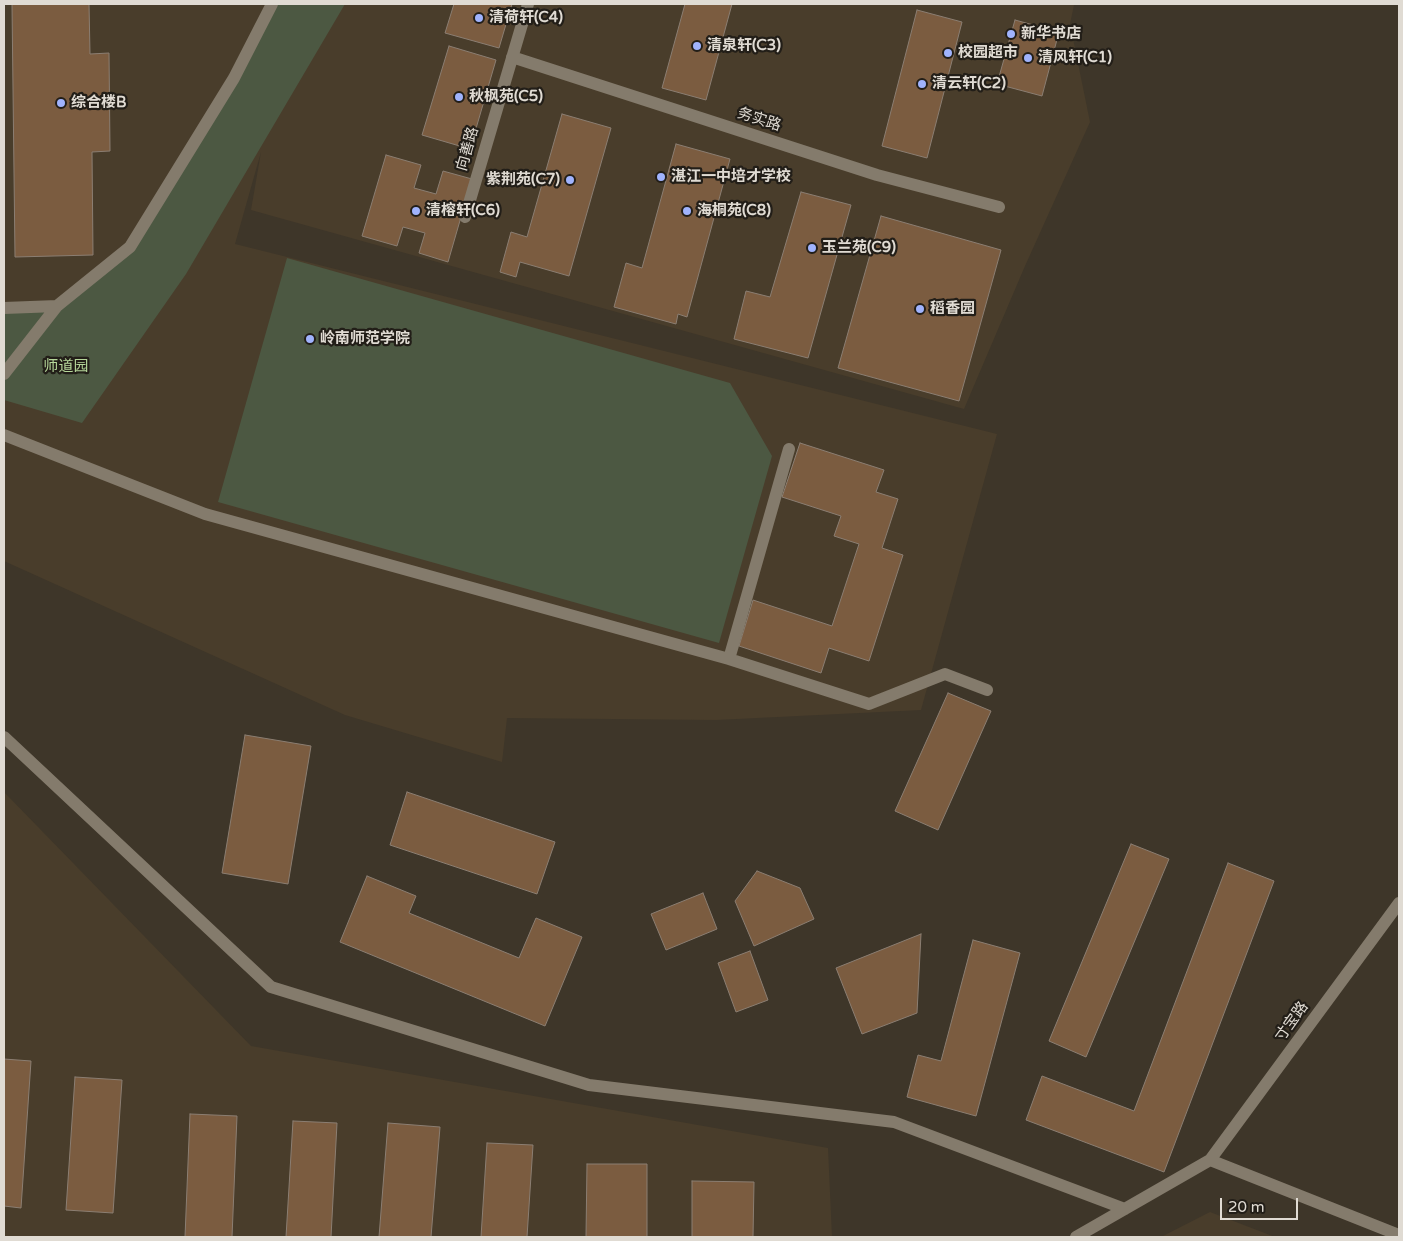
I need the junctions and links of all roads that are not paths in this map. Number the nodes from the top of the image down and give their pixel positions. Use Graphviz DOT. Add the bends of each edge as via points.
graph roads {
  1 [pos="272,4"];
  2 [pos="528,4"];
  3 [pos="512,57"];
  4 [pos="999,207"];
  5 [pos="465,217"];
  6 [pos="57,306"];
  7 [pos="4,308"];
  8 [pos="4,374"];
  9 [pos="4,435"];
  10 [pos="790,449"];
  11 [pos="729,659"];
  12 [pos="987,690"];
  13 [pos="4,737"];
  14 [pos="1399,903"];
  15 [pos="1210,1160"];
  16 [pos="1125,1209"];
  17 [pos="1399,1236"];
  18 [pos="1076,1237"];
  1 -- 6 [label="street" via="234,78 130,247"];
  2 -- 3 [label="street, 向善路"];
  3 -- 4 [label="street, 务实路" via="877,175"];
  3 -- 5 [label="street, 向善路"];
  6 -- 7 [label="street"];
  6 -- 8 [label="street"];
  9 -- 11 [label="street" via="205,514"];
  10 -- 11 [label="street"];
  11 -- 12 [label="street" via="869,704 945,674"];
  13 -- 16 [label="street" via="271,987 590,1085 894,1122"];
  14 -- 15 [label="street, 寸宝路"];
  15 -- 16 [label="street"];
  15 -- 17 [label="street"];
  16 -- 18 [label="street"];
}
